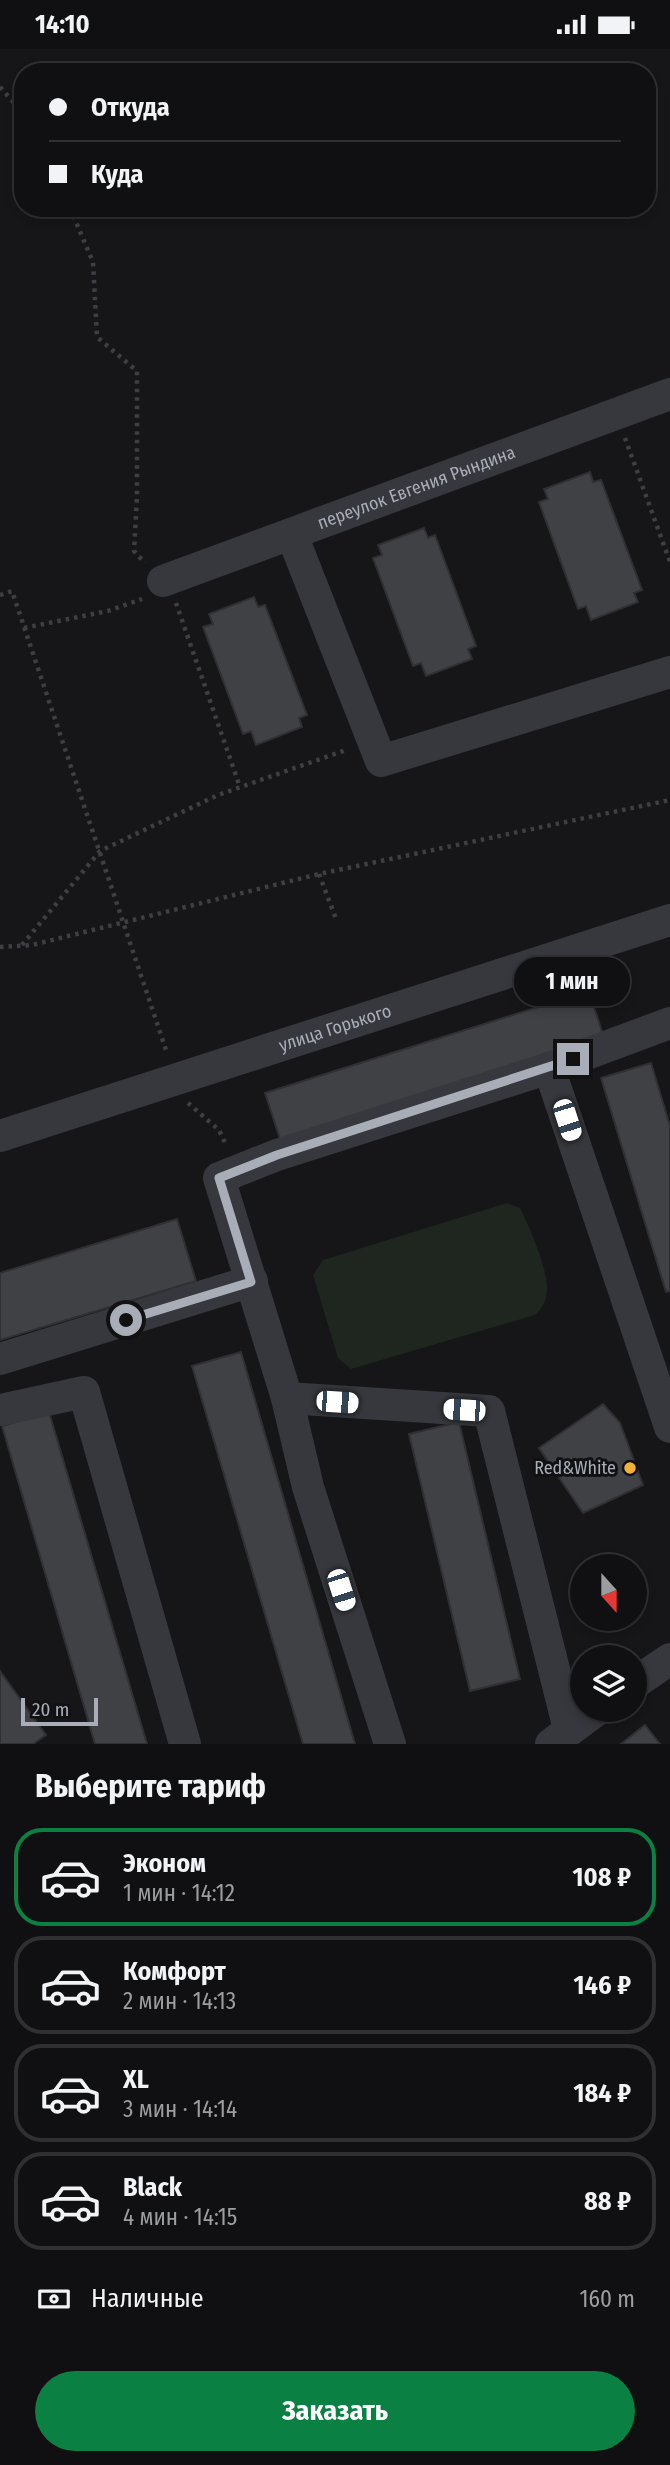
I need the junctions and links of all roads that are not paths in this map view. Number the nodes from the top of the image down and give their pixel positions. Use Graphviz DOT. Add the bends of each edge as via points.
graph roads {
  1 [pos="670,394"];
  2 [pos="292,535"];
  3 [pos="169,592"];
  4 [pos="670,673"];
  5 [pos="670,920"];
  6 [pos="670,1023"];
  7 [pos="549,1068"];
  8 [pos="0,1136"];
  9 [pos="251,1282"];
  10 [pos="0,1359"];
  11 [pos="287,1398"];
  12 [pos="0,1410"];
  13 [pos="670,1427"];
  14 [pos="670,1659"];
  15 [pos="647,1675"];
  16 [pos="581,1722"];
  17 [pos="560,1737"];
  18 [pos="185,1744"];
  19 [pos="390,1744"];
  1 -- 2 [label="street, переулок Евгения Рындина"];
  2 -- 3 [label="street, переулок Евгения Рындина"];
  2 -- 4 [label="street" via="381,761"];
  5 -- 8 [label="street, улица Горького"];
  6 -- 7 [label="street"];
  7 -- 9 [label="street" via="219,1178"];
  7 -- 13 [label="street"];
  9 -- 10 [label="street"];
  9 -- 11 [label="street"];
  11 -- 17 [label="street" via="489,1411"];
  11 -- 19 [label="street" via="307,1487"];
  12 -- 18 [label="street" via="84,1392"];
  14 -- 15 [label="street"];
  16 -- 17 [label="street"];
}
